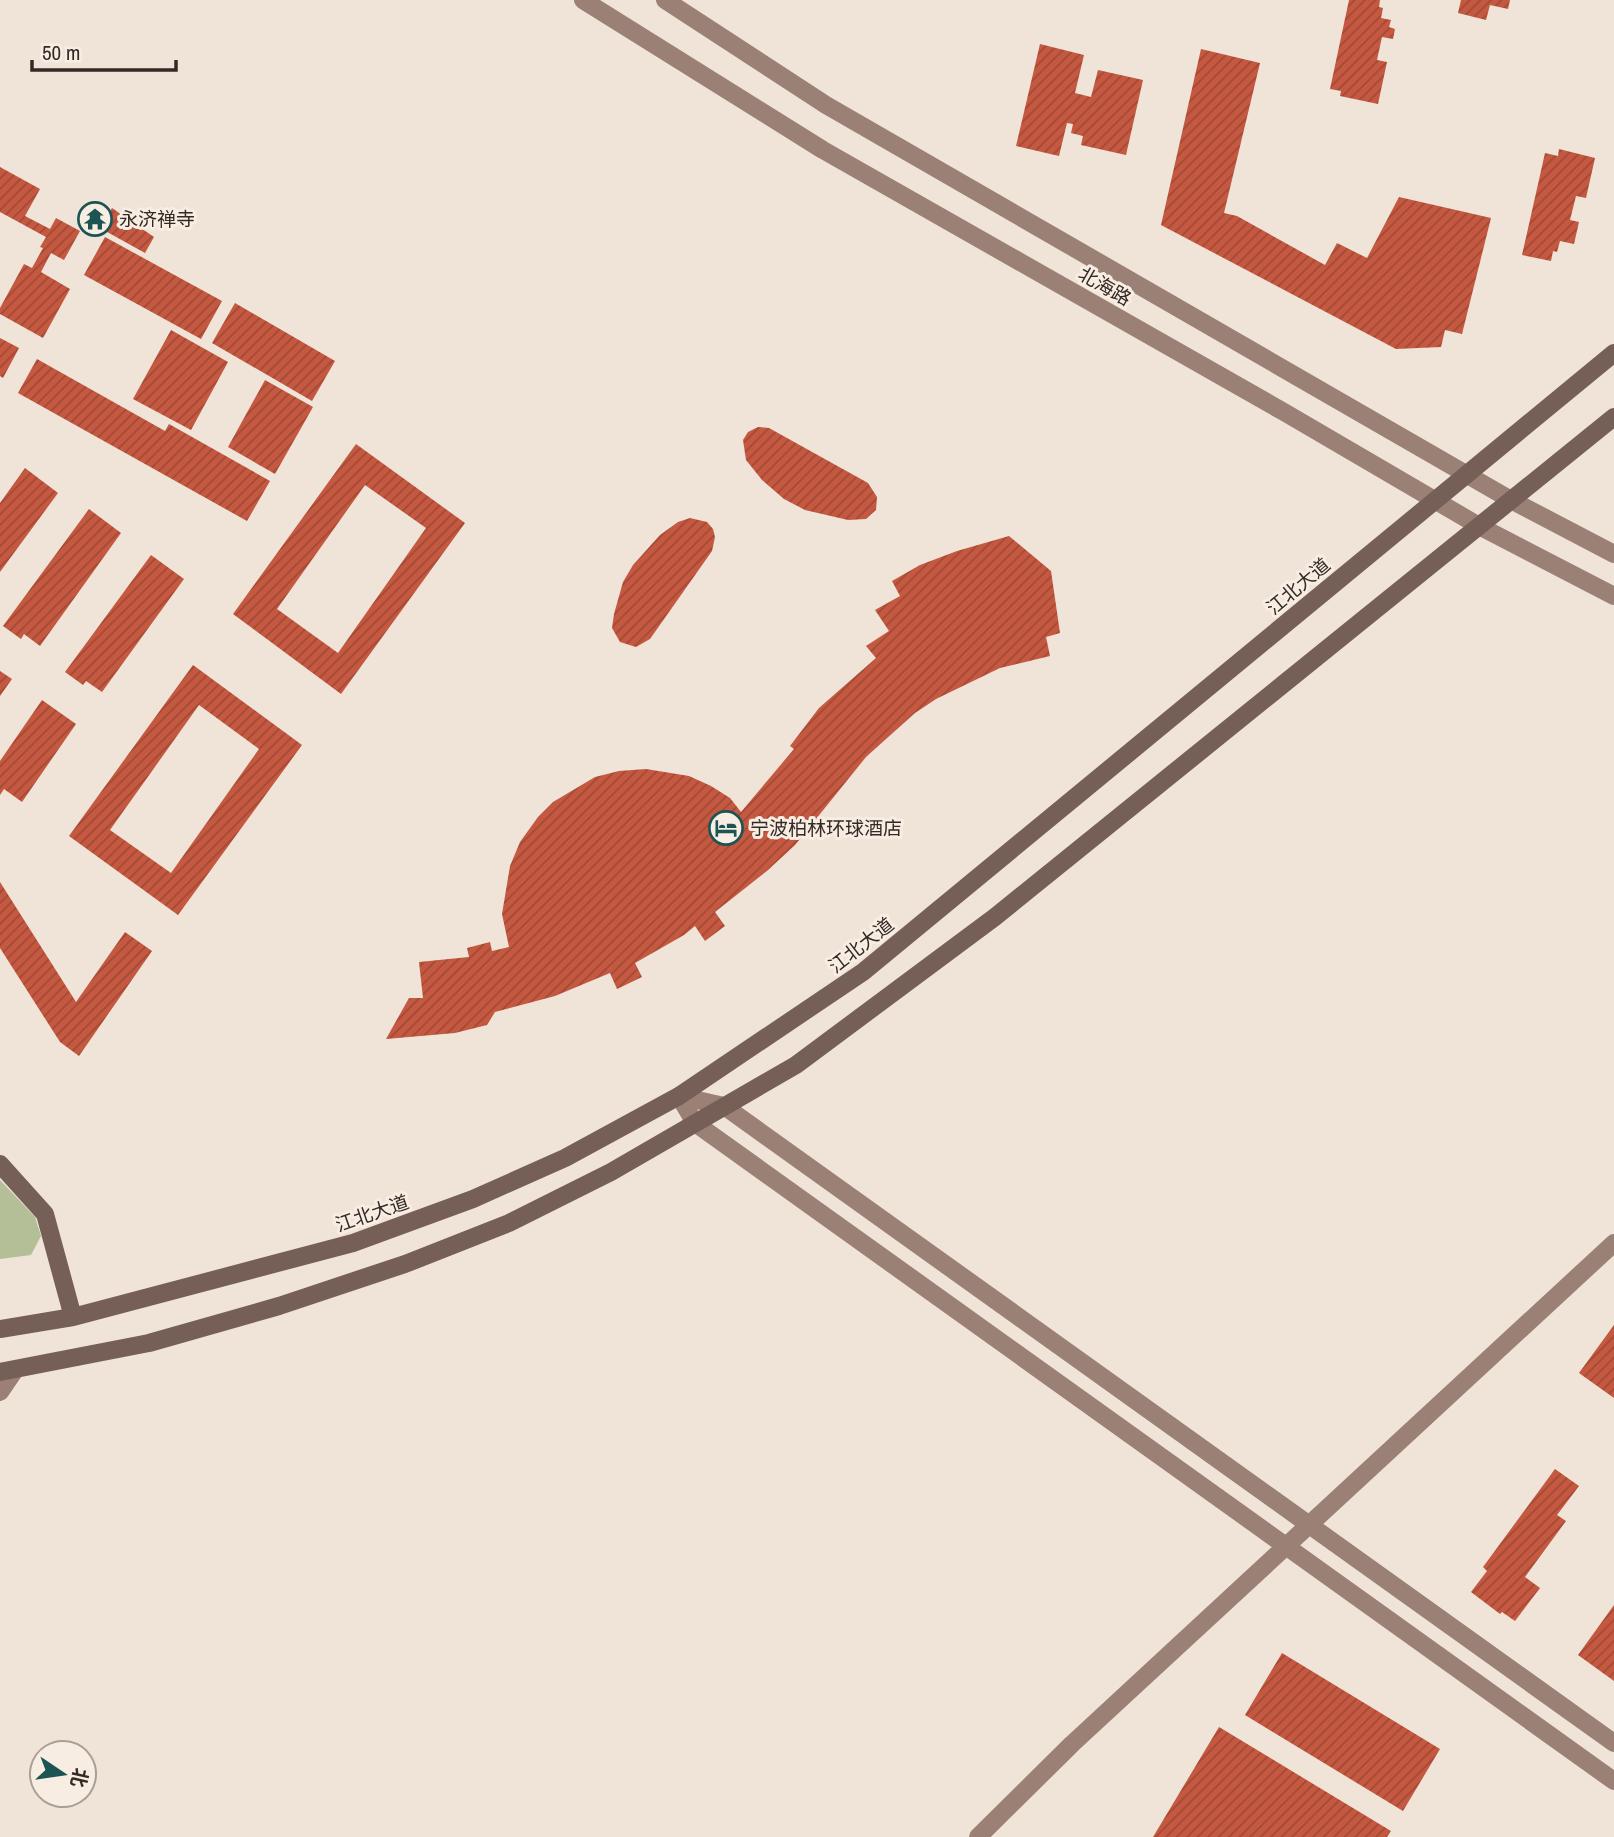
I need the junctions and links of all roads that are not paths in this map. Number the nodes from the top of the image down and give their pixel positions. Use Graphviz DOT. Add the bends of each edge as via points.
graph roads {
  1 [pos="583,0"];
  2 [pos="665,0"];
  3 [pos="1614,353"];
  4 [pos="1614,417"];
  5 [pos="1466,475"];
  6 [pos="1510,500"];
  7 [pos="1435,501"];
  8 [pos="1479,526"];
  9 [pos="1614,554"];
  10 [pos="1614,596"];
  11 [pos="679,1096"];
  12 [pos="724,1106"];
  13 [pos="695,1123"];
  14 [pos="0,1164"];
  15 [pos="1614,1243"];
  16 [pos="73,1317"];
  17 [pos="0,1329"];
  18 [pos="8,1371"];
  19 [pos="0,1392"];
  20 [pos="1310,1524"];
  21 [pos="1286,1546"];
  22 [pos="1614,1743"];
  23 [pos="1614,1781"];
  24 [pos="978,1837"];
  1 -- 7 [label="street, 北海路" via="823,150"];
  2 -- 5 [label="street, 北海路" via="826,105"];
  3 -- 5 [label="main road, 江北大道"];
  4 -- 6 [label="main road"];
  5 -- 6 [label="street, 北海路"];
  5 -- 7 [label="main road, 江北大道"];
  6 -- 8 [label="main road"];
  6 -- 9 [label="street, 北海路"];
  7 -- 8 [label="street, 北海路"];
  7 -- 11 [label="main road, 江北大道" via="863,972"];
  8 -- 10 [label="street, 北海路"];
  8 -- 12 [label="main road" via="995,917 796,1065"];
  11 -- 12 [label="street"];
  11 -- 13 [label="street"];
  11 -- 16 [label="main road, 江北大道" via="565,1158 425,1217 353,1243"];
  12 -- 13 [label="main road"];
  12 -- 20 [label="street"];
  13 -- 18 [label="main road" via="509,1223 405,1264 149,1343"];
  13 -- 21 [label="street"];
  14 -- 16 [label="main road" via="45,1214"];
  15 -- 20 [label="street"];
  16 -- 17 [label="main road, 江北大道"];
  18 -- 19 [label="street"];
  20 -- 21 [label="street"];
  20 -- 22 [label="street"];
  21 -- 23 [label="street"];
  21 -- 24 [label="street"];
}
